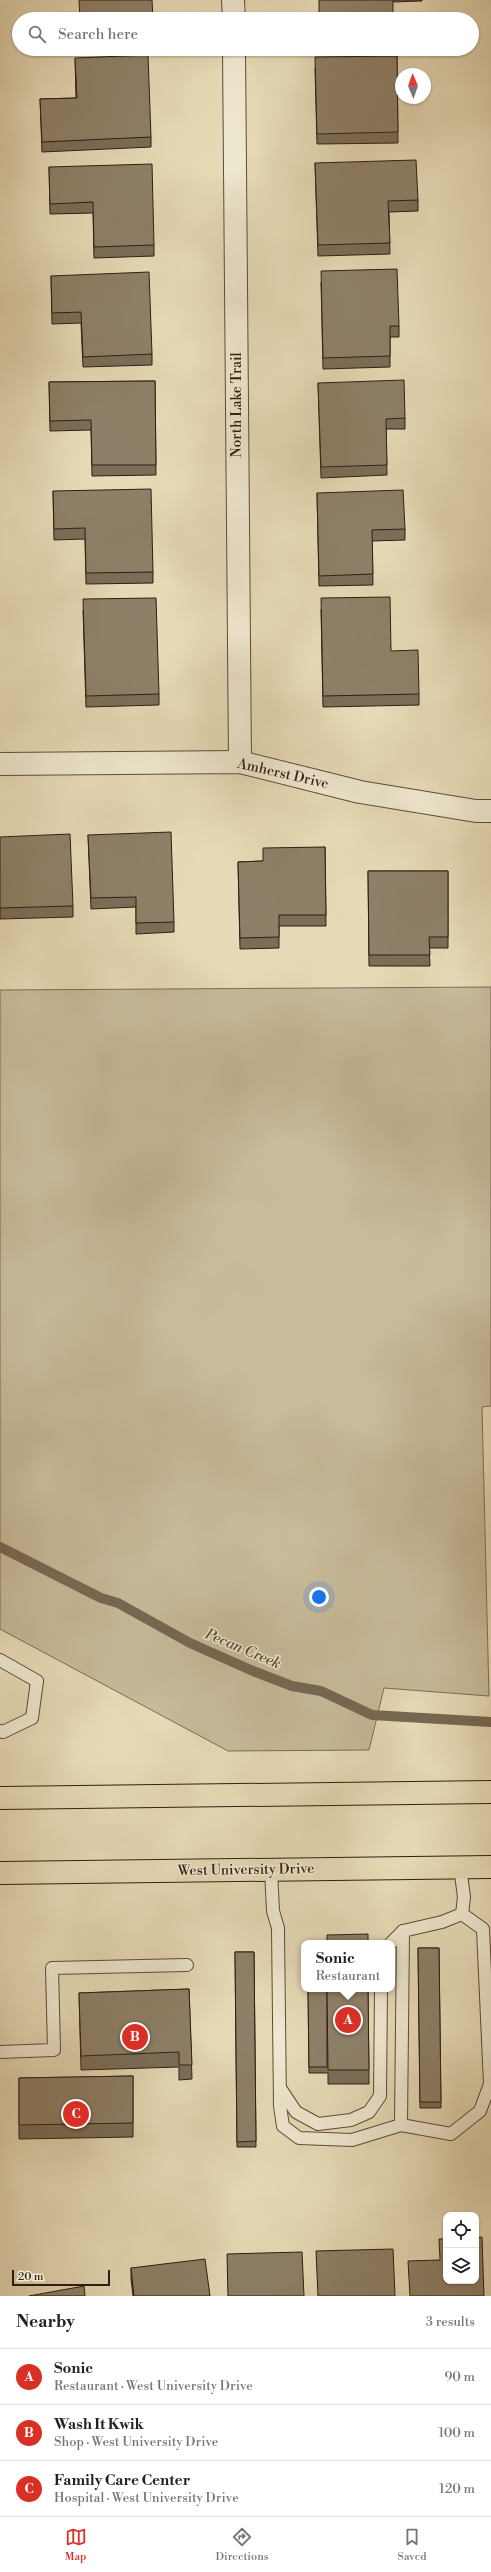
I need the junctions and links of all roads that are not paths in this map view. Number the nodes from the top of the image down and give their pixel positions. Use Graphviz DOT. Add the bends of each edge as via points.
graph roads {
  1 [pos="234,0"];
  2 [pos="234,12"];
  3 [pos="234,56"];
  4 [pos="240,762"];
  5 [pos="0,764"];
  6 [pos="491,811"];
  7 [pos="0,1660"];
  8 [pos="0,1731"];
  9 [pos="491,1792"];
  10 [pos="0,1798"];
  11 [pos="460,1867"];
  12 [pos="491,1867"];
  13 [pos="270,1870"];
  14 [pos="0,1872"];
  15 [pos="462,1914"];
  16 [pos="403,1931"];
  17 [pos="394,1940"];
  18 [pos="188,1965"];
  19 [pos="381,1992"];
  20 [pos="0,2052"];
  21 [pos="280,2088"];
  22 [pos="401,2126"];
  1 -- 2 [label="street"];
  3 -- 4 [label="street, North Lake Trail"];
  4 -- 5 [label="street, Amherst Drive"];
  4 -- 6 [label="street, Amherst Drive" via="360,792 476,811"];
  7 -- 8 [label="lane" via="38,1681 32,1718 3,1732"];
  9 -- 10 [label="main road"];
  11 -- 12 [label="main road, West University Drive"];
  11 -- 13 [label="main road, West University Drive"];
  11 -- 15 [label="lane" via="464,1897"];
  13 -- 14 [label="main road, West University Drive"];
  13 -- 21 [label="lane" via="273,1911 278,1928"];
  15 -- 16 [label="lane" via="442,1922"];
  15 -- 22 [label="lane" via="483,1929 490,2084 480,2111 451,2134"];
  16 -- 17 [label="lane"];
  16 -- 22 [label="lane"];
  18 -- 20 [label="lane" via="52,1968 54,2050"];
  19 -- 21 [label="lane" via="380,2096 369,2112 351,2120 318,2124 296,2112"];
  21 -- 22 [label="lane" via="283,2126 298,2138 352,2140"];
}
